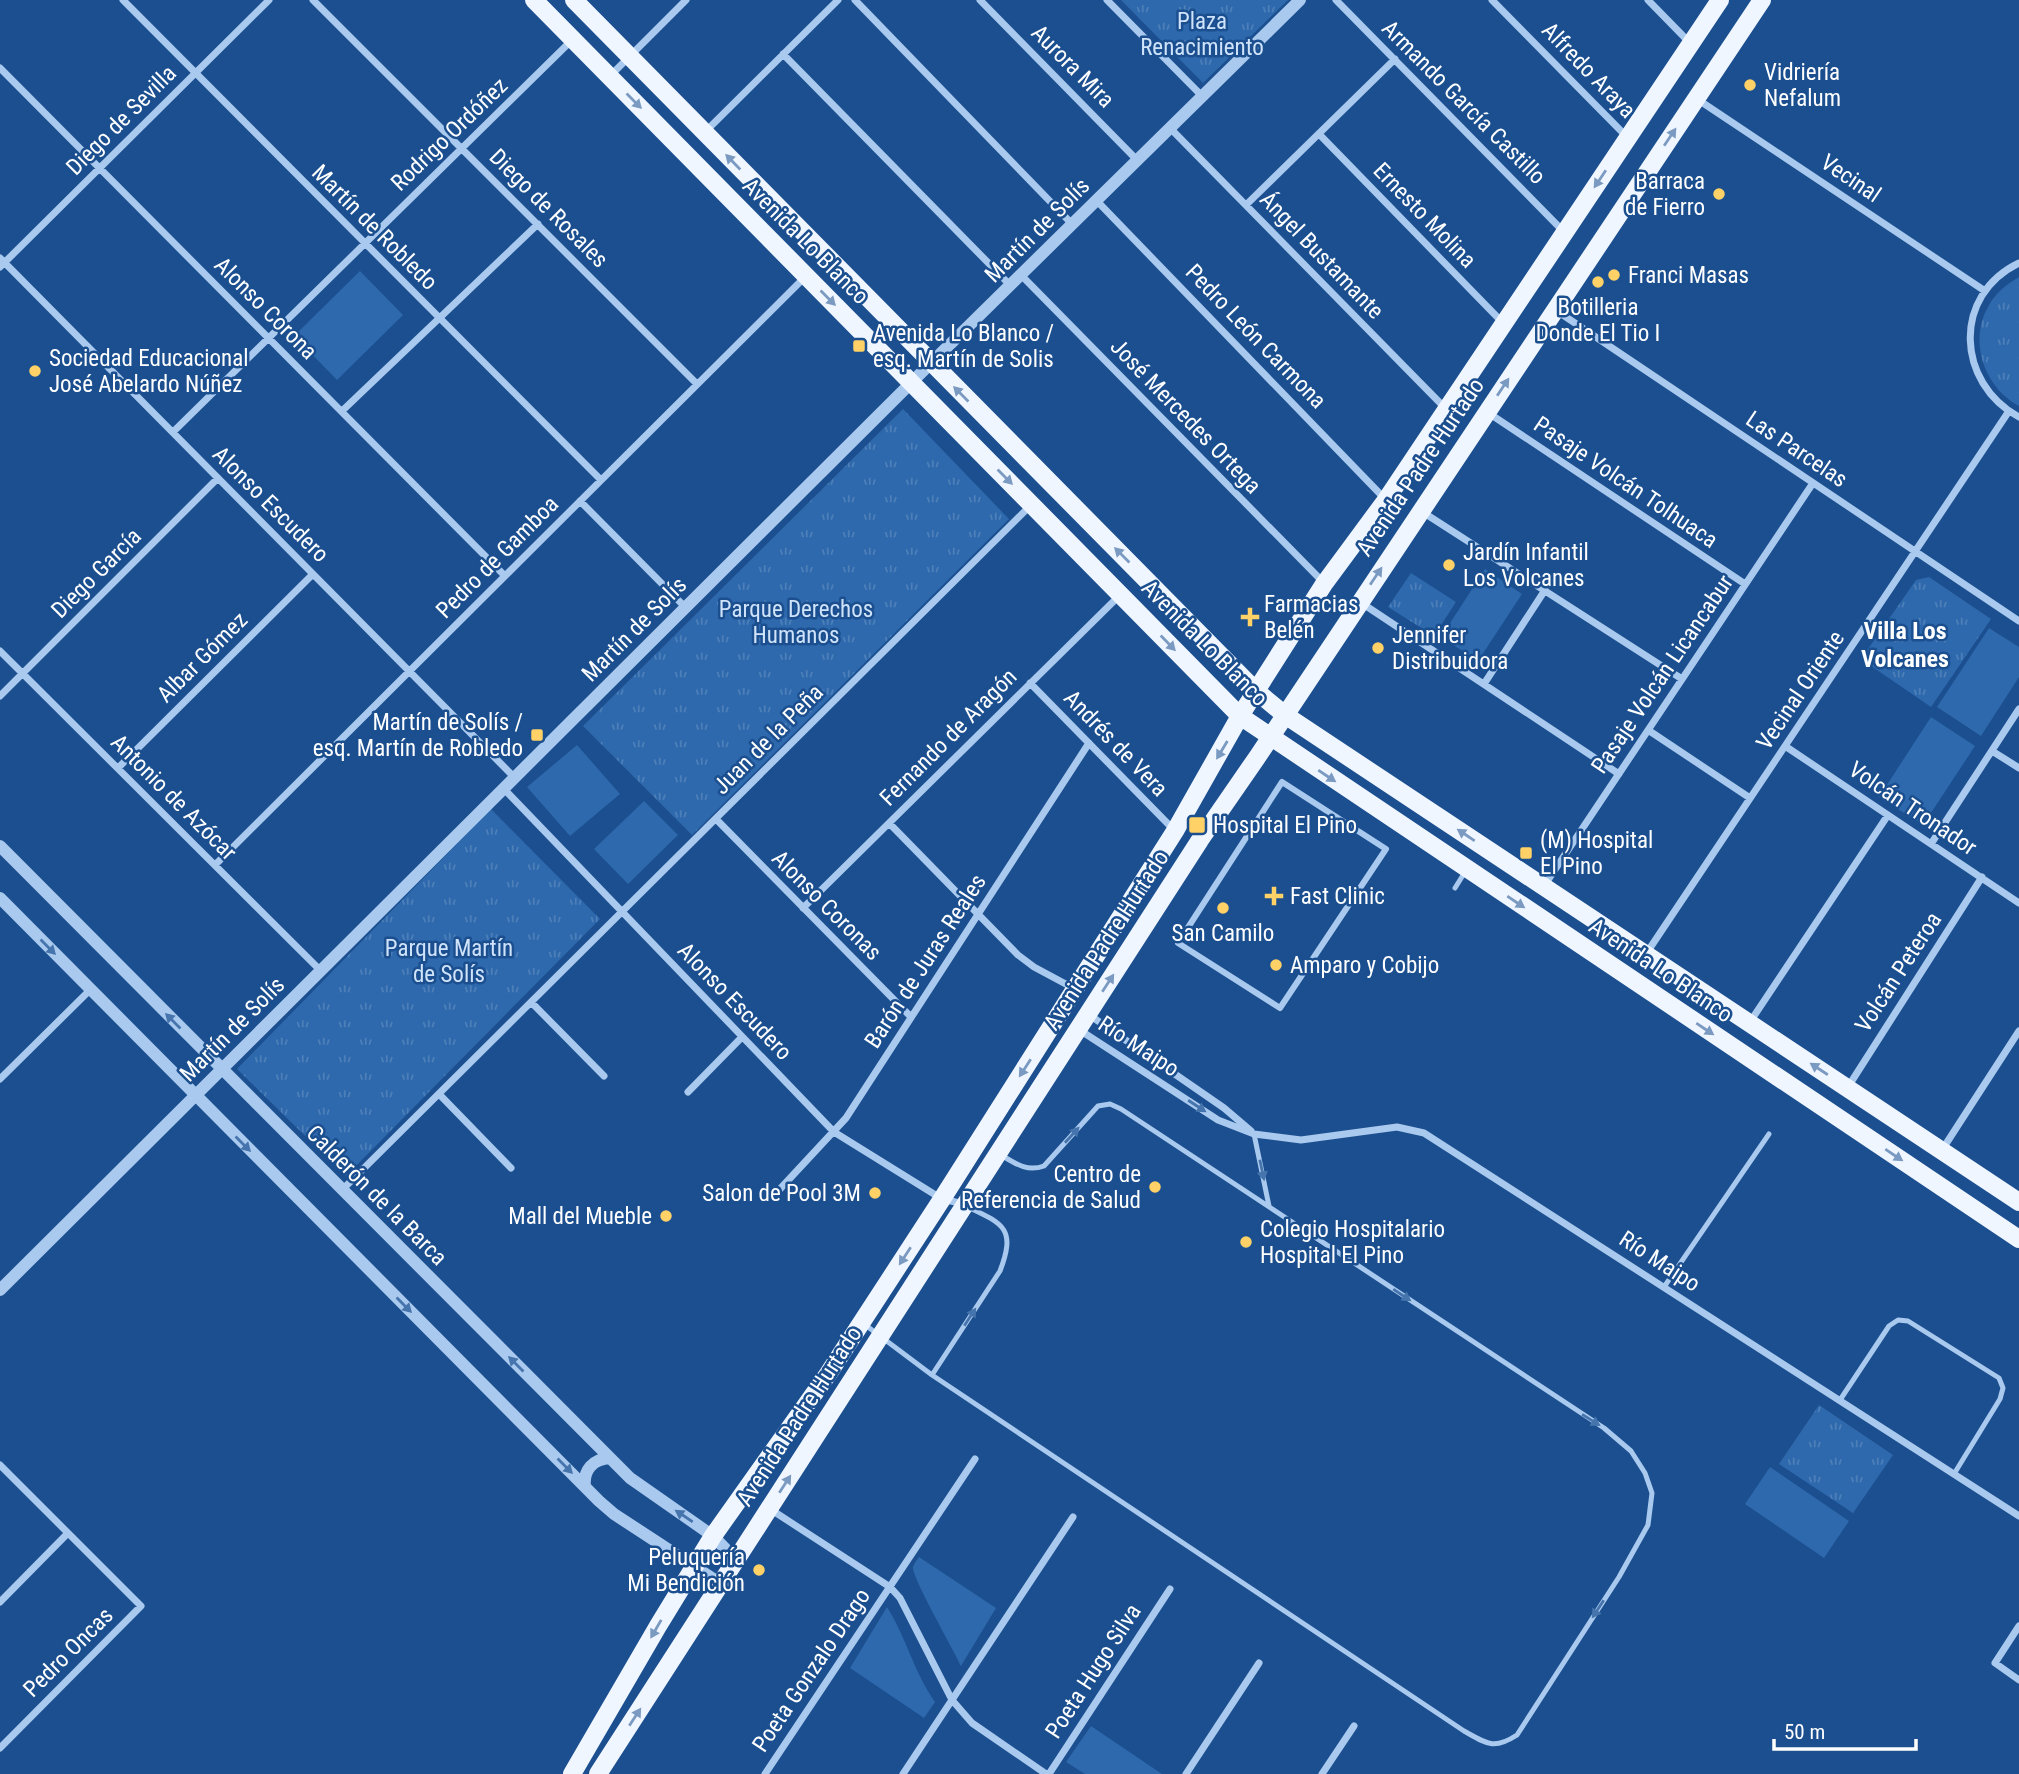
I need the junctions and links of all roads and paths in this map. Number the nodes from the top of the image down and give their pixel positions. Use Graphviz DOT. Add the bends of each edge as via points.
graph roads {
  1 [pos="123,0"];
  2 [pos="269,0"];
  3 [pos="313,0"];
  4 [pos="534,0"];
  5 [pos="574,0"];
  6 [pos="686,0"];
  7 [pos="838,0"];
  8 [pos="855,0"];
  9 [pos="980,0"];
  10 [pos="1107,0"];
  11 [pos="1300,0"];
  12 [pos="1336,0"];
  13 [pos="1492,0"];
  14 [pos="1648,0"];
  15 [pos="1720,0"];
  16 [pos="1762,0"];
  17 [pos="573,40"];
  18 [pos="1691,43"];
  19 [pos="783,54"];
  20 [pos="629,56"];
  21 [pos="1395,60"];
  22 [pos="0,68"];
  23 [pos="196,73"];
  24 [pos="609,76"];
  25 [pos="1202,96"];
  26 [pos="1696,99"];
  27 [pos="1170,128"];
  28 [pos="705,132"];
  29 [pos="1319,134"];
  30 [pos="1628,138"];
  31 [pos="461,149"];
  32 [pos="1138,160"];
  33 [pos="100,168"];
  34 [pos="1096,200"];
  35 [pos="1246,205"];
  36 [pos="538,224"];
  37 [pos="1072,224"];
  38 [pos="1564,232"];
  39 [pos="365,244"];
  40 [pos="2,263"];
  41 [pos="2019,263"];
  42 [pos="1021,275"];
  43 [pos="806,276"];
  44 [pos="1010,285"];
  45 [pos="1985,290"];
  46 [pos="1555,310"];
  47 [pos="439,318"];
  48 [pos="1504,324"];
  49 [pos="268,338"];
  50 [pos="931,363"];
  51 [pos="912,383"];
  52 [pos="697,384"];
  53 [pos="1447,409"];
  54 [pos="341,411"];
  55 [pos="2008,411"];
  56 [pos="1486,412"];
  57 [pos="2019,417"];
  58 [pos="173,432"];
  59 [pos="218,478"];
  60 [pos="601,480"];
  61 [pos="1813,483"];
  62 [pos="1387,500"];
  63 [pos="580,501"];
  64 [pos="1032,504"];
  65 [pos="1421,510"];
  66 [pos="1916,552"];
  67 [pos="313,574"];
  68 [pos="505,576"];
  69 [pos="1324,584"];
  70 [pos="1745,584"];
  71 [pos="1545,590"];
  72 [pos="1121,594"];
  73 [pos="1359,601"];
  74 [pos="686,608"];
  75 [pos="2019,621"];
  76 [pos="0,651"];
  77 [pos="410,671"];
  78 [pos="22,674"];
  79 [pos="1682,679"];
  80 [pos="1030,683"];
  81 [pos="1484,684"];
  82 [pos="1256,691"];
  83 [pos="0,696"];
  84 [pos="2019,709"];
  85 [pos="1285,715"];
  86 [pos="1240,716"];
  87 [pos="1648,730"];
  88 [pos="1270,738"];
  89 [pos="1089,743"];
  90 [pos="1785,746"];
  91 [pos="1992,751"];
  92 [pos="117,768"];
  93 [pos="2019,768"];
  94 [pos="1619,774"];
  95 [pos="515,778"];
  96 [pos="504,789"];
  97 [pos="1750,798"];
  98 [pos="1888,815"];
  99 [pos="716,819"];
  100 [pos="889,823"];
  101 [pos="1175,831"];
  102 [pos="1931,844"];
  103 [pos="0,846"];
  104 [pos="215,865"];
  105 [pos="1466,869"];
  106 [pos="1982,877"];
  107 [pos="1544,887"];
  108 [pos="1455,888"];
  109 [pos="0,898"];
  110 [pos="2019,902"];
  111 [pos="803,908"];
  112 [pos="622,912"];
  113 [pos="978,914"];
  114 [pos="1646,955"];
  115 [pos="321,971"];
  116 [pos="1076,989"];
  117 [pos="90,990"];
  118 [pos="531,1002"];
  119 [pos="1280,1009"];
  120 [pos="911,1017"];
  121 [pos="1083,1021"];
  122 [pos="1749,1023"];
  123 [pos="2019,1031"];
  124 [pos="742,1037"];
  125 [pos="221,1070"];
  126 [pos="604,1076"];
  127 [pos="0,1079"];
  128 [pos="1847,1088"];
  129 [pos="688,1092"];
  130 [pos="439,1094"];
  131 [pos="195,1096"];
  132 [pos="834,1132"];
  133 [pos="1254,1134"];
  134 [pos="1769,1134"];
  135 [pos="1942,1151"];
  136 [pos="998,1153"];
  137 [pos="511,1168"];
  138 [pos="780,1189"];
  139 [pos="342,1191"];
  140 [pos="942,1199"];
  141 [pos="2019,1202"];
  142 [pos="965,1205"];
  143 [pos="1269,1207"];
  144 [pos="2019,1239"];
  145 [pos="1664,1287"];
  146 [pos="0,1290"];
  147 [pos="862,1322"];
  148 [pos="879,1337"];
  149 [pos="932,1375"];
  150 [pos="1840,1401"];
  151 [pos="610,1458"];
  152 [pos="975,1459"];
  153 [pos="0,1465"];
  154 [pos="1954,1474"];
  155 [pos="586,1488"];
  156 [pos="769,1509"];
  157 [pos="2019,1516"];
  158 [pos="1073,1517"];
  159 [pos="68,1533"];
  160 [pos="713,1536"];
  161 [pos="736,1560"];
  162 [pos="694,1566"];
  163 [pos="721,1584"];
  164 [pos="890,1587"];
  165 [pos="1170,1589"];
  166 [pos="0,1602"];
  167 [pos="2019,1626"];
  168 [pos="1259,1663"];
  169 [pos="2019,1680"];
  170 [pos="952,1700"];
  171 [pos="1354,1726"];
  172 [pos="0,1748"];
  173 [pos="572,1774"];
  174 [pos="598,1774"];
  175 [pos="765,1774"];
  176 [pos="903,1774"];
  177 [pos="1047,1774"];
  178 [pos="1186,1774"];
  179 [pos="1322,1774"];
  1 -- 23 [label="street, Martín de Robledo"];
  2 -- 23 [label="street, Diego de Sevilla"];
  3 -- 31 [label="street, Diego de Rosales"];
  4 -- 17 [label="main road, Avenida Lo Blanco"];
  5 -- 20 [label="main road, Avenida Lo Blanco"];
  6 -- 20 [label="street"];
  7 -- 19 [label="street"];
  8 -- 37 [label="street"];
  9 -- 32 [label="street, Aurora Mira"];
  10 -- 25 [label="street"];
  11 -- 25 [label="street, Martín de Solís"];
  12 -- 21 [label="street, Armando García Castillo"];
  13 -- 30 [label="street, Alfredo Araya"];
  14 -- 18 [label="street"];
  15 -- 18 [label="main road, Avenida Padre Hurtado"];
  16 -- 26 [label="main road, Avenida Padre Hurtado"];
  17 -- 24 [label="main road, Avenida Lo Blanco"];
  17 -- 31 [label="street, Rodrigo Ordóñez"];
  18 -- 30 [label="main road, Avenida Padre Hurtado"];
  19 -- 28 [label="street"];
  19 -- 44 [label="street"];
  20 -- 24 [label="street"];
  20 -- 28 [label="main road, Avenida Lo Blanco"];
  21 -- 29 [label="street"];
  21 -- 38 [label="street, Armando García Castillo"];
  22 -- 33 [label="street, Alonso Corona"];
  23 -- 33 [label="street, Diego de Sevilla"];
  23 -- 39 [label="street, Martín de Robledo"];
  24 -- 43 [label="main road, Avenida Lo Blanco, one-way"];
  25 -- 27 [label="street, Martín de Solís"];
  26 -- 45 [label="street, Vecinal"];
  46 -- 26 [label="main road, Avenida Padre Hurtado, one-way"];
  27 -- 32 [label="street, Martín de Solís"];
  27 -- 35 [label="street, Ángel Bustamante"];
  50 -- 28 [label="main road, Avenida Lo Blanco, one-way"];
  29 -- 35 [label="street"];
  29 -- 48 [label="street, Ernesto Molina"];
  30 -- 38 [label="main road, Avenida Padre Hurtado, one-way"];
  31 -- 36 [label="street, Diego de Rosales"];
  31 -- 39 [label="street, Rodrigo Ordóñez"];
  32 -- 34 [label="street, Martín de Solís"];
  33 -- 40 [label="street, Diego de Sevilla"];
  33 -- 49 [label="street, Alonso Corona"];
  34 -- 37 [label="street, Martín de Solís"];
  34 -- 62 [label="street, Pedro León Carmona"];
  35 -- 53 [label="street, Ángel Bustamante"];
  36 -- 47 [label="street"];
  36 -- 52 [label="street, Diego de Rosales"];
  37 -- 42 [label="street, Martín de Solís"];
  38 -- 48 [label="main road, Avenida Padre Hurtado"];
  39 -- 47 [label="street, Martín de Robledo"];
  39 -- 49 [label="street, Rodrigo Ordóñez"];
  40 -- 58 [label="street, Alonso Escudero"];
  41 -- 45 [label="street"];
  42 -- 44 [label="street, Martín de Solís"];
  42 -- 69 [label="street, José Mercedes Ortega"];
  43 -- 51 [label="main road, Avenida Lo Blanco, one-way"];
  43 -- 52 [label="street, Pedro de Gamboa"];
  44 -- 50 [label="street, Martín de Solís"];
  45 -- 55 [label="street" via="1973,315 1971,356 1989,393"];
  56 -- 46 [label="main road, Avenida Padre Hurtado, one-way"];
  46 -- 61 [label="street, Las Parcelas"];
  47 -- 54 [label="street"];
  47 -- 60 [label="street, Martín de Robledo"];
  48 -- 53 [label="main road, Avenida Padre Hurtado"];
  49 -- 54 [label="street, Alonso Corona"];
  49 -- 58 [label="street, Rodrigo Ordóñez"];
  50 -- 51 [label="street, Martín de Solís"];
  82 -- 50 [label="main road, Avenida Lo Blanco, one-way"];
  51 -- 64 [label="main road, Avenida Lo Blanco, one-way"];
  51 -- 74 [label="street, Martín de Solís"];
  52 -- 60 [label="street, Pedro de Gamboa"];
  53 -- 62 [label="main road, Avenida Padre Hurtado"];
  54 -- 68 [label="street, Alonso Corona"];
  55 -- 57 [label="street"];
  55 -- 66 [label="street, Vecinal Oriente"];
  56 -- 65 [label="main road, Avenida Padre Hurtado"];
  56 -- 70 [label="street, Pasaje Volcán Tolhuaca"];
  58 -- 59 [label="street, Alonso Escudero"];
  59 -- 67 [label="street, Alonso Escudero"];
  59 -- 78 [label="street, Diego García"];
  60 -- 63 [label="street, Pedro de Gamboa"];
  61 -- 66 [label="street, Las Parcelas"];
  61 -- 70 [label="street, Pasaje Volcán Licancabur"];
  62 -- 69 [label="main road, Avenida Padre Hurtado"];
  63 -- 68 [label="street, Pedro de Gamboa"];
  63 -- 74 [label="street"];
  64 -- 72 [label="main road, Avenida Lo Blanco"];
  64 -- 99 [label="street, Juan de la Peña"];
  65 -- 71 [label="street"];
  73 -- 65 [label="main road, Avenida Padre Hurtado, one-way"];
  66 -- 75 [label="street, Las Parcelas"];
  66 -- 90 [label="street, Vecinal Oriente"];
  67 -- 77 [label="street, Alonso Escudero"];
  67 -- 92 [label="street, Albar Gómez"];
  68 -- 77 [label="street, Pedro de Gamboa"];
  69 -- 82 [label="main road, Avenida Padre Hurtado"];
  70 -- 79 [label="street, Pasaje Volcán Licancabur"];
  71 -- 79 [label="street"];
  71 -- 81 [label="street"];
  72 -- 80 [label="street, Fernando de Aragón"];
  72 -- 86 [label="main road, Avenida Lo Blanco, one-way"];
  73 -- 81 [label="street"];
  73 -- 85 [label="main road, Avenida Padre Hurtado"];
  74 -- 95 [label="street, Martín de Solís"];
  76 -- 78 [label="street, Antonio de Azócar"];
  77 -- 95 [label="street, Alonso Escudero"];
  77 -- 104 [label="street, Pedro de Gamboa"];
  78 -- 83 [label="street, Diego García"];
  78 -- 92 [label="street, Antonio de Azócar"];
  79 -- 87 [label="street, Pasaje Volcán Licancabur"];
  80 -- 89 [label="street, Andrés de Vera"];
  80 -- 100 [label="street, Fernando de Aragón"];
  81 -- 94 [label="street"];
  82 -- 85 [label="main road, Avenida Lo Blanco"];
  82 -- 86 [label="main road, Avenida Padre Hurtado"];
  84 -- 91 [label="street"];
  85 -- 88 [label="main road, Avenida Padre Hurtado"];
  107 -- 85 [label="main road, Avenida Lo Blanco, one-way"];
  86 -- 88 [label="main road, Avenida Lo Blanco"];
  86 -- 101 [label="main road, Avenida Padre Hurtado, one-way"];
  87 -- 94 [label="street, Pasaje Volcán Licancabur"];
  87 -- 97 [label="street"];
  88 -- 105 [label="main road, Avenida Lo Blanco, one-way"];
  121 -- 88 [label="main road, Avenida Padre Hurtado, one-way"];
  89 -- 101 [label="street, Andrés de Vera"];
  89 -- 113 [label="street, Barón de Juras Reales"];
  90 -- 97 [label="street, Vecinal Oriente"];
  90 -- 98 [label="street, Volcán Tronador"];
  91 -- 93 [label="street"];
  91 -- 102 [label="street"];
  92 -- 104 [label="street, Antonio de Azócar"];
  94 -- 107 [label="street, Pasaje Volcán Licancabur"];
  95 -- 96 [label="street, Martín de Solís"];
  96 -- 112 [label="street, Alonso Escudero"];
  96 -- 115 [label="street, Martín de Solís"];
  97 -- 114 [label="street, Vecinal Oriente"];
  98 -- 102 [label="street, Volcán Tronador"];
  98 -- 122 [label="street"];
  99 -- 111 [label="street, Alonso Coronas"];
  99 -- 112 [label="street, Juan de la Peña"];
  100 -- 111 [label="street, Fernando de Aragón"];
  100 -- 113 [label="street"];
  101 -- 116 [label="main road, Avenida Padre Hurtado"];
  102 -- 106 [label="street, Volcán Tronador"];
  125 -- 103 [label="street, Calderón de la Barca, one-way"];
  104 -- 115 [label="street, Antonio de Azócar"];
  105 -- 108 [label="lane"];
  105 -- 144 [label="main road, Avenida Lo Blanco, one-way"];
  106 -- 110 [label="street, Volcán Tronador"];
  106 -- 128 [label="street, Volcán Peteroa"];
  107 -- 114 [label="main road, Avenida Lo Blanco"];
  109 -- 117 [label="street, one-way"];
  111 -- 120 [label="street, Alonso Coronas"];
  112 -- 118 [label="street, Juan de la Peña"];
  112 -- 124 [label="street, Alonso Escudero"];
  113 -- 116 [label="street" via="1025,961"];
  113 -- 120 [label="street, Barón de Juras Reales"];
  114 -- 122 [label="main road, Avenida Lo Blanco"];
  115 -- 125 [label="street, Martín de Solís"];
  116 -- 140 [label="main road, Avenida Padre Hurtado, one-way"];
  117 -- 127 [label="street"];
  117 -- 131 [label="street"];
  118 -- 126 [label="street"];
  118 -- 130 [label="street, Juan de la Peña"];
  119 -- 119 [label="street" via="1386,849 1282,782 1178,943"];
  120 -- 132 [label="street, Barón de Juras Reales"];
  121 -- 133 [label="street, Río Maipo" via="1224,1108"];
  121 -- 133 [label="street, Río Maipo, one-way" via="1218,1120"];
  121 -- 136 [label="main road, Avenida Padre Hurtado"];
  128 -- 122 [label="main road, Avenida Lo Blanco, one-way"];
  123 -- 135 [label="street"];
  124 -- 129 [label="street"];
  124 -- 132 [label="street, Alonso Escudero"];
  125 -- 131 [label="street, Martín de Solís"];
  125 -- 139 [label="street, Calderón de la Barca"];
  128 -- 135 [label="main road, Avenida Lo Blanco"];
  130 -- 137 [label="street"];
  130 -- 139 [label="street, Juan de la Peña"];
  131 -- 146 [label="street, Martín de Solís"];
  131 -- 155 [label="street, one-way"];
  132 -- 138 [label="street, Barón de Juras Reales"];
  132 -- 140 [label="street, Alonso Escudero"];
  133 -- 143 [label="lane, one-way"];
  133 -- 145 [label="street, Río Maipo" via="1301,1140 1397,1127 1424,1133"];
  134 -- 145 [label="lane"];
  135 -- 141 [label="main road, Avenida Lo Blanco"];
  136 -- 142 [label="main road, Avenida Padre Hurtado"];
  136 -- 143 [label="lane, one-way" via="1025,1168 1044,1166 1098,1106 1110,1104"];
  151 -- 139 [label="street, Calderón de la Barca, one-way"];
  140 -- 142 [label="street, Alonso Escudero"];
  140 -- 147 [label="main road, Avenida Padre Hurtado, one-way"];
  142 -- 148 [label="main road, Avenida Padre Hurtado"];
  149 -- 142 [label="lane, one-way" via="1007,1254 1003,1227"];
  143 -- 149 [label="lane, one-way" via="1604,1428 1631,1451 1645,1473 1651,1512 1642,1538 1517,1735 1504,1744 1464,1731"];
  145 -- 150 [label="street, Río Maipo"];
  147 -- 148 [label="lane"];
  147 -- 160 [label="main road, Avenida Padre Hurtado"];
  148 -- 149 [label="lane"];
  156 -- 148 [label="main road, Avenida Padre Hurtado, one-way"];
  150 -- 154 [label="street, Río Maipo"];
  150 -- 154 [label="lane" via="1889,1326 1898,1320 1908,1321 1999,1378 2003,1388 2000,1399"];
  151 -- 155 [label="street" via="588,1469"];
  160 -- 151 [label="street, Calderón de la Barca, one-way" via="641,1486"];
  152 -- 164 [label="street, Poeta Gonzalo Drago"];
  153 -- 159 [label="street, Pedro Oncas"];
  154 -- 157 [label="street, Río Maipo"];
  155 -- 162 [label="street" via="614,1514"];
  156 -- 161 [label="main road, Avenida Padre Hurtado"];
  156 -- 164 [label="street"];
  158 -- 170 [label="street"];
  159 -- 166 [label="street"];
  159 -- 172 [label="street, Pedro Oncas" via="141,1606"];
  160 -- 161 [label="street, Calderón de la Barca"];
  160 -- 162 [label="main road, Avenida Padre Hurtado"];
  161 -- 163 [label="main road, Avenida Padre Hurtado"];
  162 -- 163 [label="street"];
  162 -- 173 [label="main road, Avenida Padre Hurtado, one-way"];
  174 -- 163 [label="main road, Avenida Padre Hurtado, one-way"];
  164 -- 170 [label="street"];
  164 -- 175 [label="street, Poeta Gonzalo Drago"];
  165 -- 177 [label="street, Poeta Hugo Silva"];
  167 -- 169 [label="street" via="1995,1663"];
  168 -- 178 [label="street"];
  170 -- 176 [label="street"];
  170 -- 177 [label="street" via="972,1723"];
  171 -- 179 [label="street"];
}
